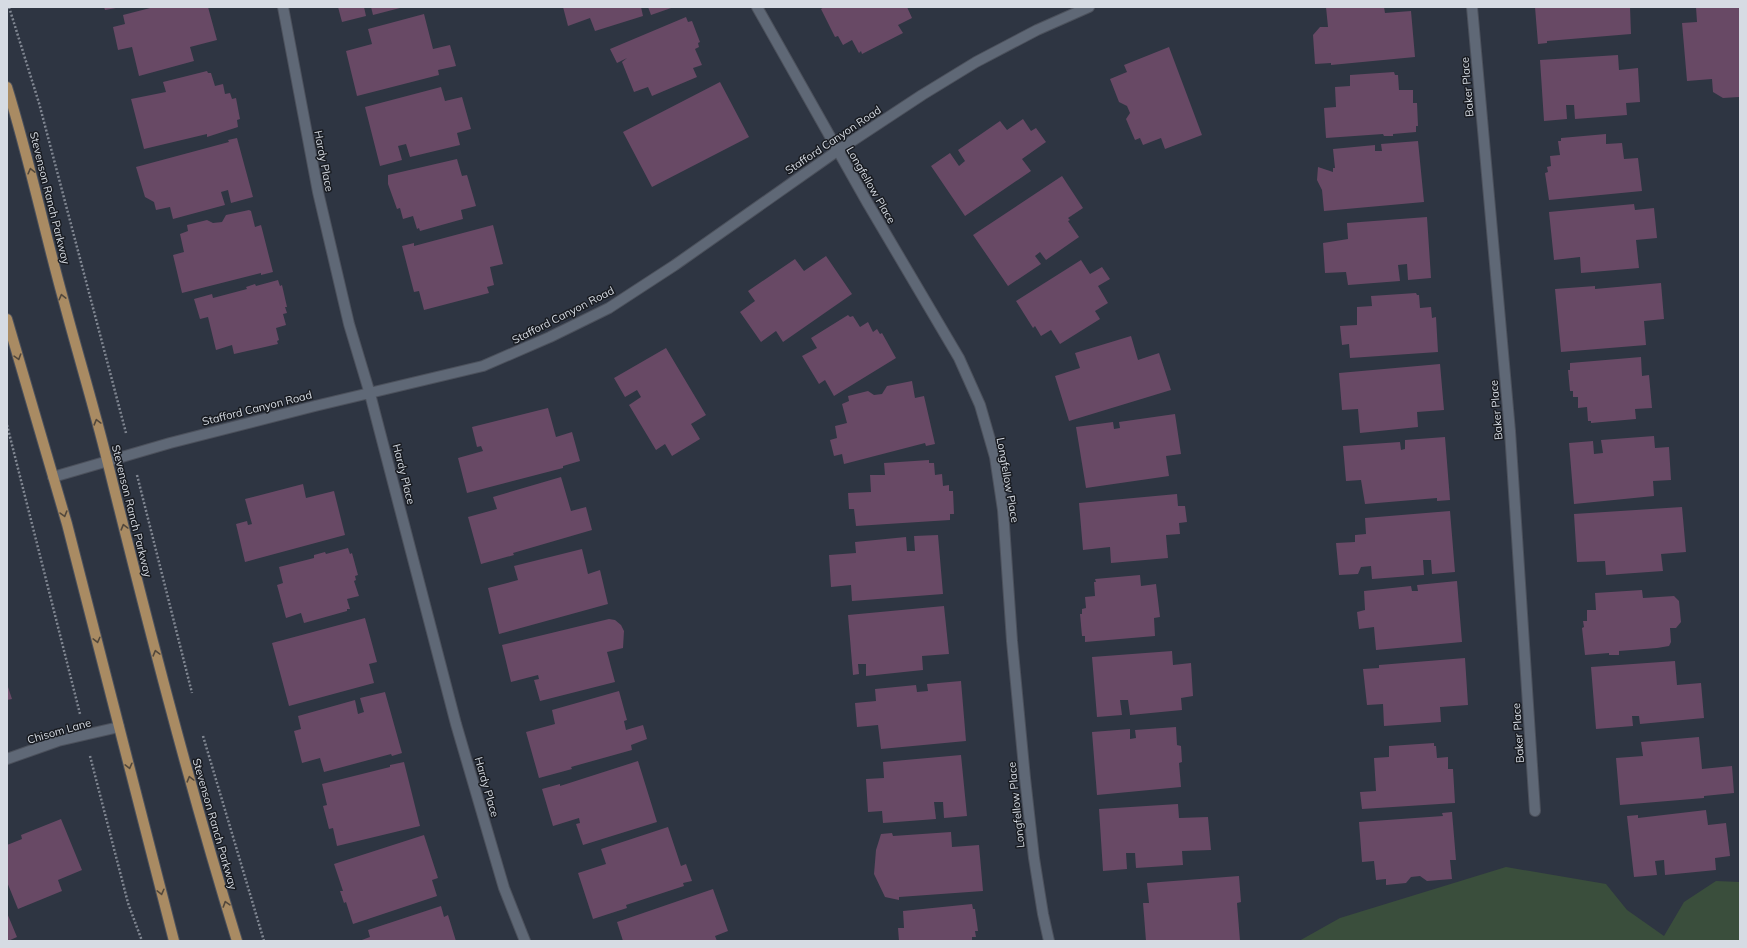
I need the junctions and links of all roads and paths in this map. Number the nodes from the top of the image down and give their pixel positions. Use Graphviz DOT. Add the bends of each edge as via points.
graph roads {
  1 [pos="283,7"];
  2 [pos="757,7"];
  3 [pos="1088,7"];
  4 [pos="1472,7"];
  5 [pos="7,87"];
  6 [pos="837,150"];
  7 [pos="7,319"];
  8 [pos="370,394"];
  9 [pos="7,425"];
  10 [pos="107,460"];
  11 [pos="53,477"];
  12 [pos="119,727"];
  13 [pos="85,735"];
  14 [pos="7,759"];
  15 [pos="1535,812"];
  16 [pos="142,941"];
  17 [pos="174,941"];
  18 [pos="237,941"];
  19 [pos="526,941"];
  20 [pos="1050,941"];
  1 -- 8 [label="street, Hardy Place" via="318,192 349,324"];
  2 -- 6 [label="street, Longfellow Place"];
  3 -- 6 [label="street, Stafford Canyon Road" via="976,62"];
  4 -- 15 [label="street, Baker Place" via="1510,431"];
  10 -- 5 [label="main road, Stevenson Ranch Parkway, one-way" via="63,300 22,134"];
  6 -- 8 [label="street, Stafford Canyon Road" via="675,265 609,308 483,366"];
  6 -- 20 [label="street, Longfellow Place" via="959,358 980,405 995,457 1003,510 1026,793 1041,900"];
  7 -- 11 [label="main road, one-way"];
  8 -- 10 [label="street, Stafford Canyon Road"];
  8 -- 19 [label="street, Hardy Place" via="456,724 504,888"];
  9 -- 13 [label="path"];
  10 -- 11 [label="street, Stafford Canyon Road"];
  18 -- 10 [label="main road, Stevenson Ranch Parkway, one-way" via="168,698"];
  11 -- 12 [label="main road, one-way"];
  12 -- 13 [label="street, Chisom Lane"];
  12 -- 17 [label="main road, one-way"];
  13 -- 14 [label="street, Chisom Lane" via="58,741"];
  13 -- 16 [label="path" via="128,903"];
}
